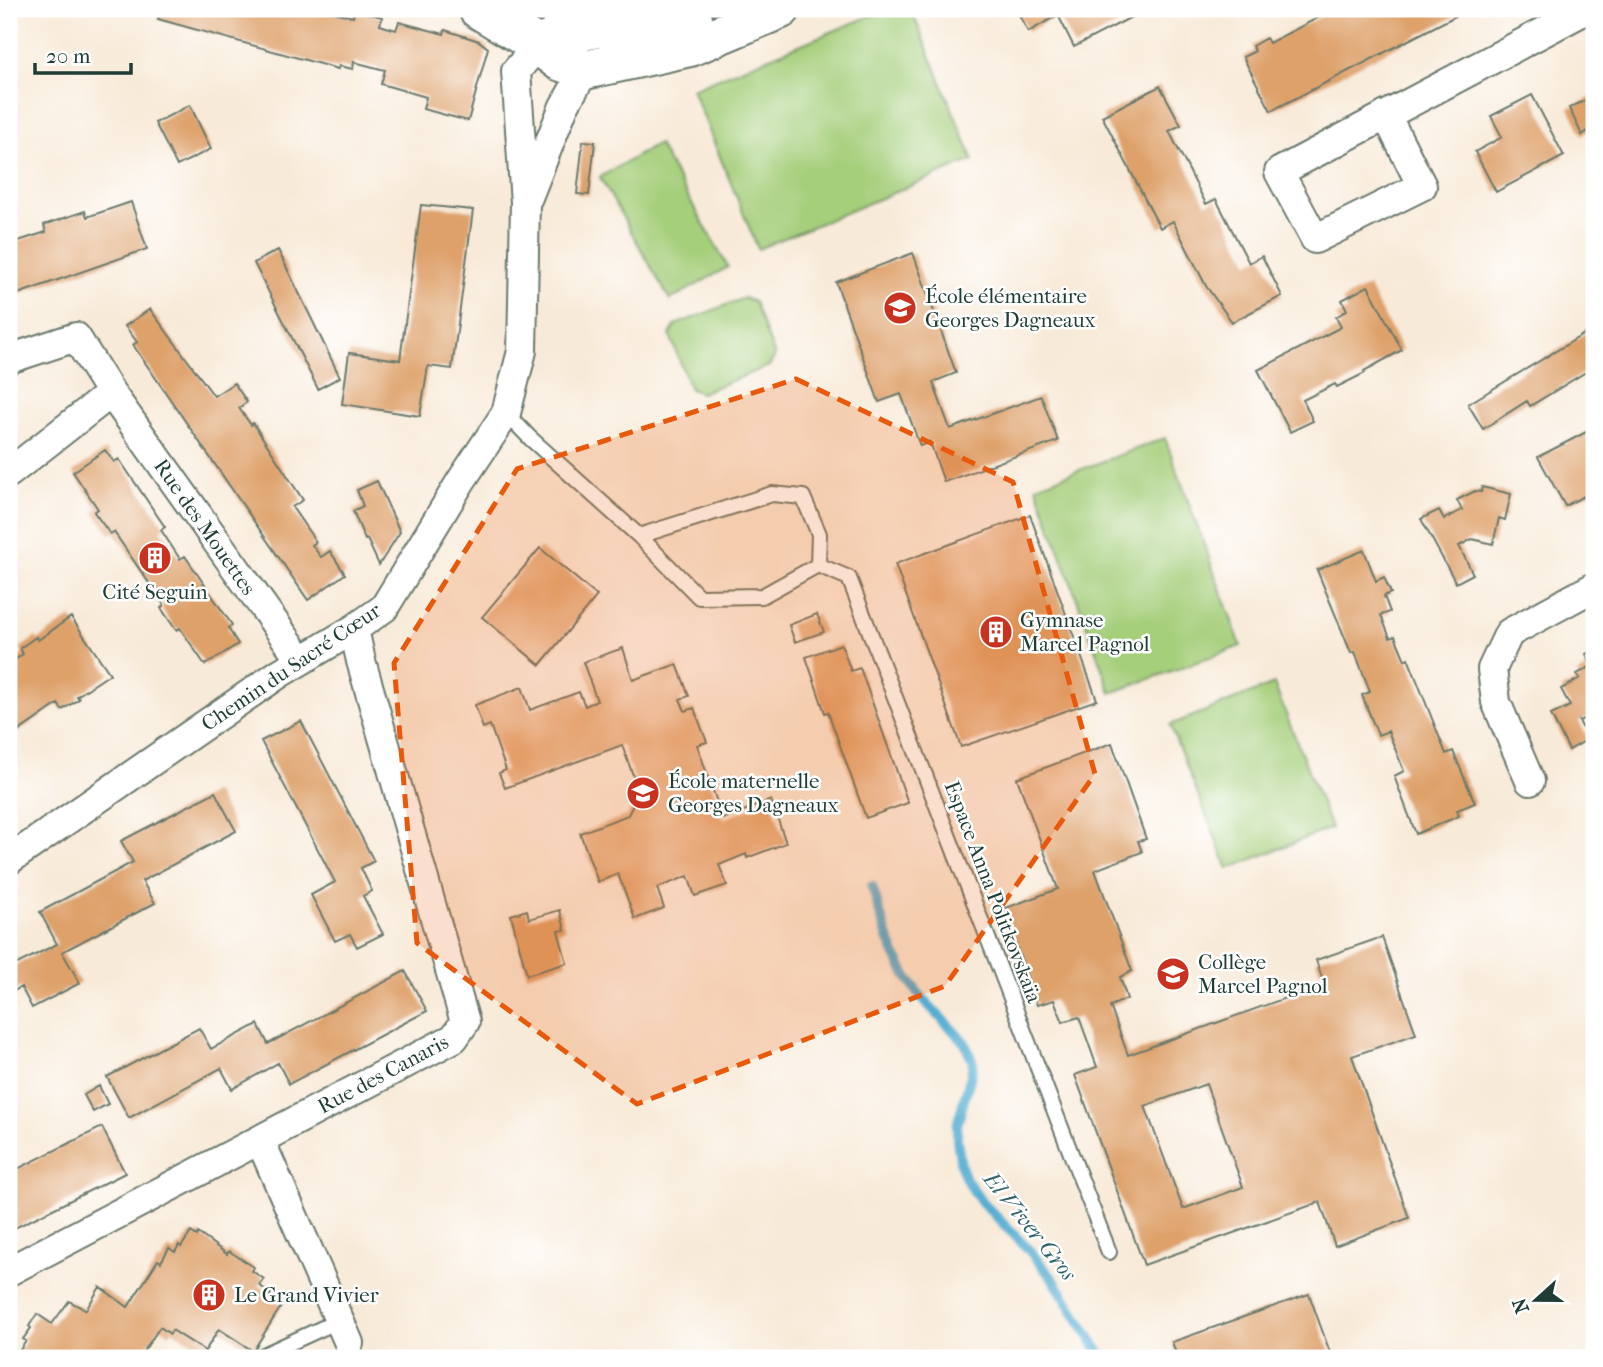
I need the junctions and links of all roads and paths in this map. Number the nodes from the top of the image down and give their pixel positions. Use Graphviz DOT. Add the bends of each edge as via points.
graph roads {
  1 [pos="478,9"];
  2 [pos="722,9"];
  3 [pos="781,9"];
  4 [pos="1587,9"];
  5 [pos="551,30"];
  6 [pos="585,70"];
  7 [pos="1386,115"];
  8 [pos="525,202"];
  9 [pos="9,359"];
  10 [pos="111,393"];
  11 [pos="506,413"];
  12 [pos="9,473"];
  13 [pos="639,536"];
  14 [pos="818,565"];
  15 [pos="1594,587"];
  16 [pos="354,629"];
  17 [pos="301,660"];
  18 [pos="1530,781"];
  19 [pos="9,860"];
  20 [pos="260,1140"];
  21 [pos="1110,1252"];
  22 [pos="9,1271"];
  23 [pos="344,1331"];
  24 [pos="257,1358"];
  1 -- 5 [label="main road"];
  2 -- 5 [label="main road" via="663,30"];
  3 -- 6 [label="main road" via="690,47"];
  4 -- 7 [label="street"];
  5 -- 6 [label="main road" via="559,61"];
  5 -- 8 [label="street, Chemin du Sacré Cœur" via="516,71"];
  6 -- 8 [label="street, Chemin du Sacré Cœur" via="564,106"];
  7 -- 7 [label="street" via="1422,186 1315,239 1279,172"];
  8 -- 11 [label="street, Chemin du Sacré Cœur" via="522,351"];
  9 -- 10 [label="street, Rue des Mouettes" via="76,337"];
  10 -- 12 [label="street"];
  10 -- 17 [label="street, Rue des Mouettes"];
  11 -- 13 [label="lane"];
  11 -- 16 [label="street, Chemin du Sacré Cœur" via="384,608"];
  13 -- 14 [label="lane" via="699,597 762,596"];
  13 -- 14 [label="lane" via="772,494 803,497 819,534"];
  14 -- 21 [label="lane, Espace Anna Politkovskaïa" via="849,578"];
  15 -- 18 [label="street" via="1509,633 1492,669 1496,702"];
  16 -- 17 [label="street, Chemin du Sacré Cœur"];
  16 -- 20 [label="street, Rue des Canaris" via="465,1022 454,1038"];
  17 -- 19 [label="street, Chemin du Sacré Cœur"];
  20 -- 22 [label="street, Rue des Canaris"];
  20 -- 23 [label="street"];
  23 -- 24 [label="lane"];
}
